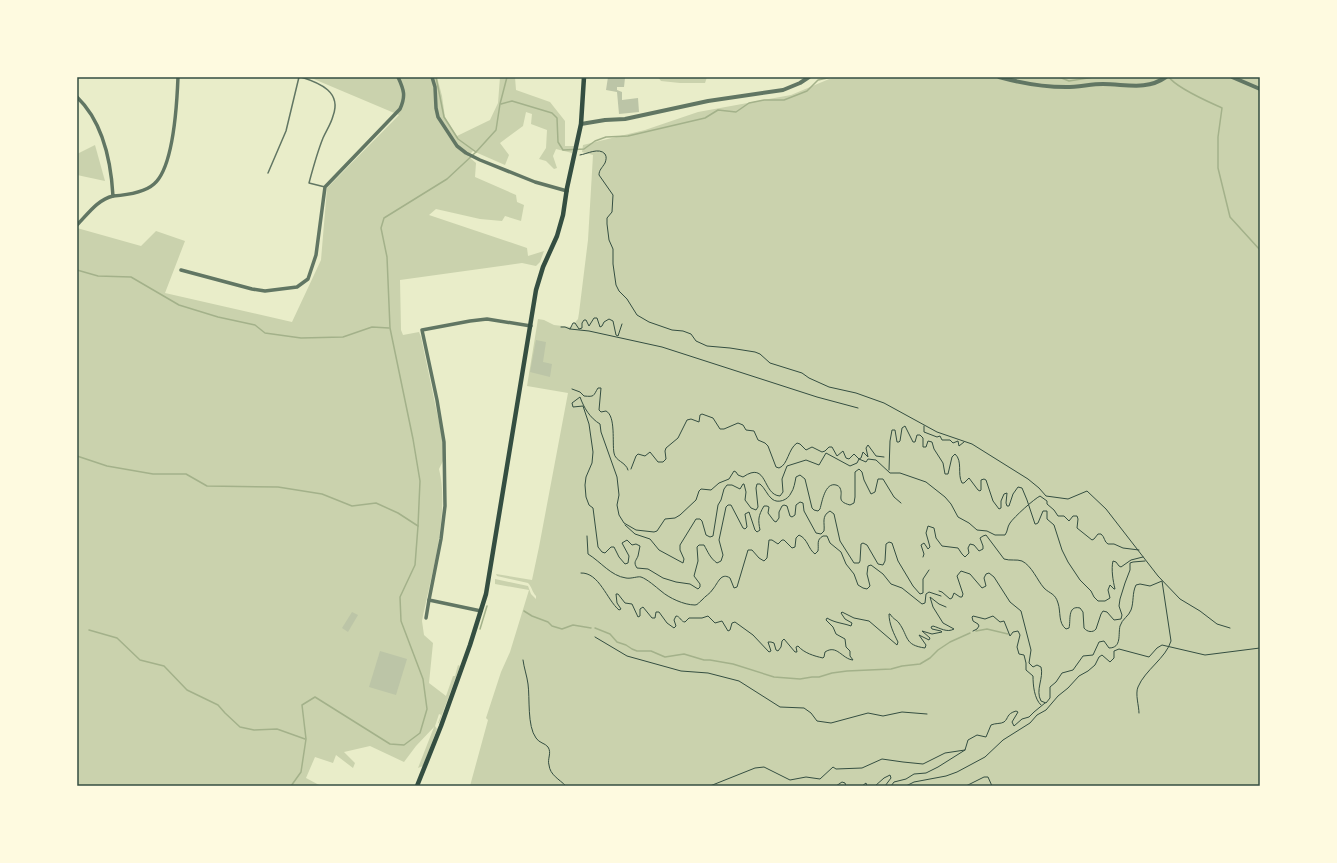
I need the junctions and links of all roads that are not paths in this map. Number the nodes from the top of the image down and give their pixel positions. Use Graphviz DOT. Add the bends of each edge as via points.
graph roads {
  1 [pos="178,77"];
  2 [pos="300,77"];
  3 [pos="398,77"];
  4 [pos="432,77"];
  5 [pos="584,77"];
  6 [pos="809,77"];
  7 [pos="999,77"];
  8 [pos="1232,77"];
  9 [pos="1165,78"];
  10 [pos="1260,89"];
  11 [pos="77,97"];
  12 [pos="582,124"];
  13 [pos="268,173"];
  14 [pos="325,187"];
  15 [pos="567,191"];
  16 [pos="113,196"];
  17 [pos="77,225"];
  18 [pos="181,270"];
  19 [pos="531,326"];
  20 [pos="429,600"];
  21 [pos="481,612"];
  22 [pos="426,618"];
  23 [pos="417,786"];
  1 -- 16 [label="street" via="173,138 161,177 154,185 142,190"];
  2 -- 13 [label="lane" via="286,131"];
  2 -- 14 [label="lane" via="313,80 327,88 335,104 334,116 320,145 309,183"];
  3 -- 14 [label="street" via="403,87 404,99 400,109"];
  4 -- 15 [label="street" via="438,117 457,146 480,160 535,182"];
  5 -- 12 [label="main road"];
  6 -- 12 [label="street" via="783,90 701,102 625,119"];
  7 -- 9 [label="street" via="1018,82 1067,87 1103,84 1143,86 1153,85"];
  8 -- 10 [label="street"];
  11 -- 16 [label="street" via="90,111 103,140"];
  12 -- 15 [label="main road"];
  14 -- 18 [label="street" via="316,255 308,279 297,287 266,291 252,289"];
  15 -- 19 [label="main road" via="559,229 540,278"];
  16 -- 17 [label="street" via="98,203"];
  19 -- 20 [label="street" via="487,319 422,330 444,442 445,506 442,539"];
  19 -- 21 [label="main road" via="488,586"];
  20 -- 21 [label="street"];
  20 -- 22 [label="street"];
  21 -- 23 [label="main road"];
}
